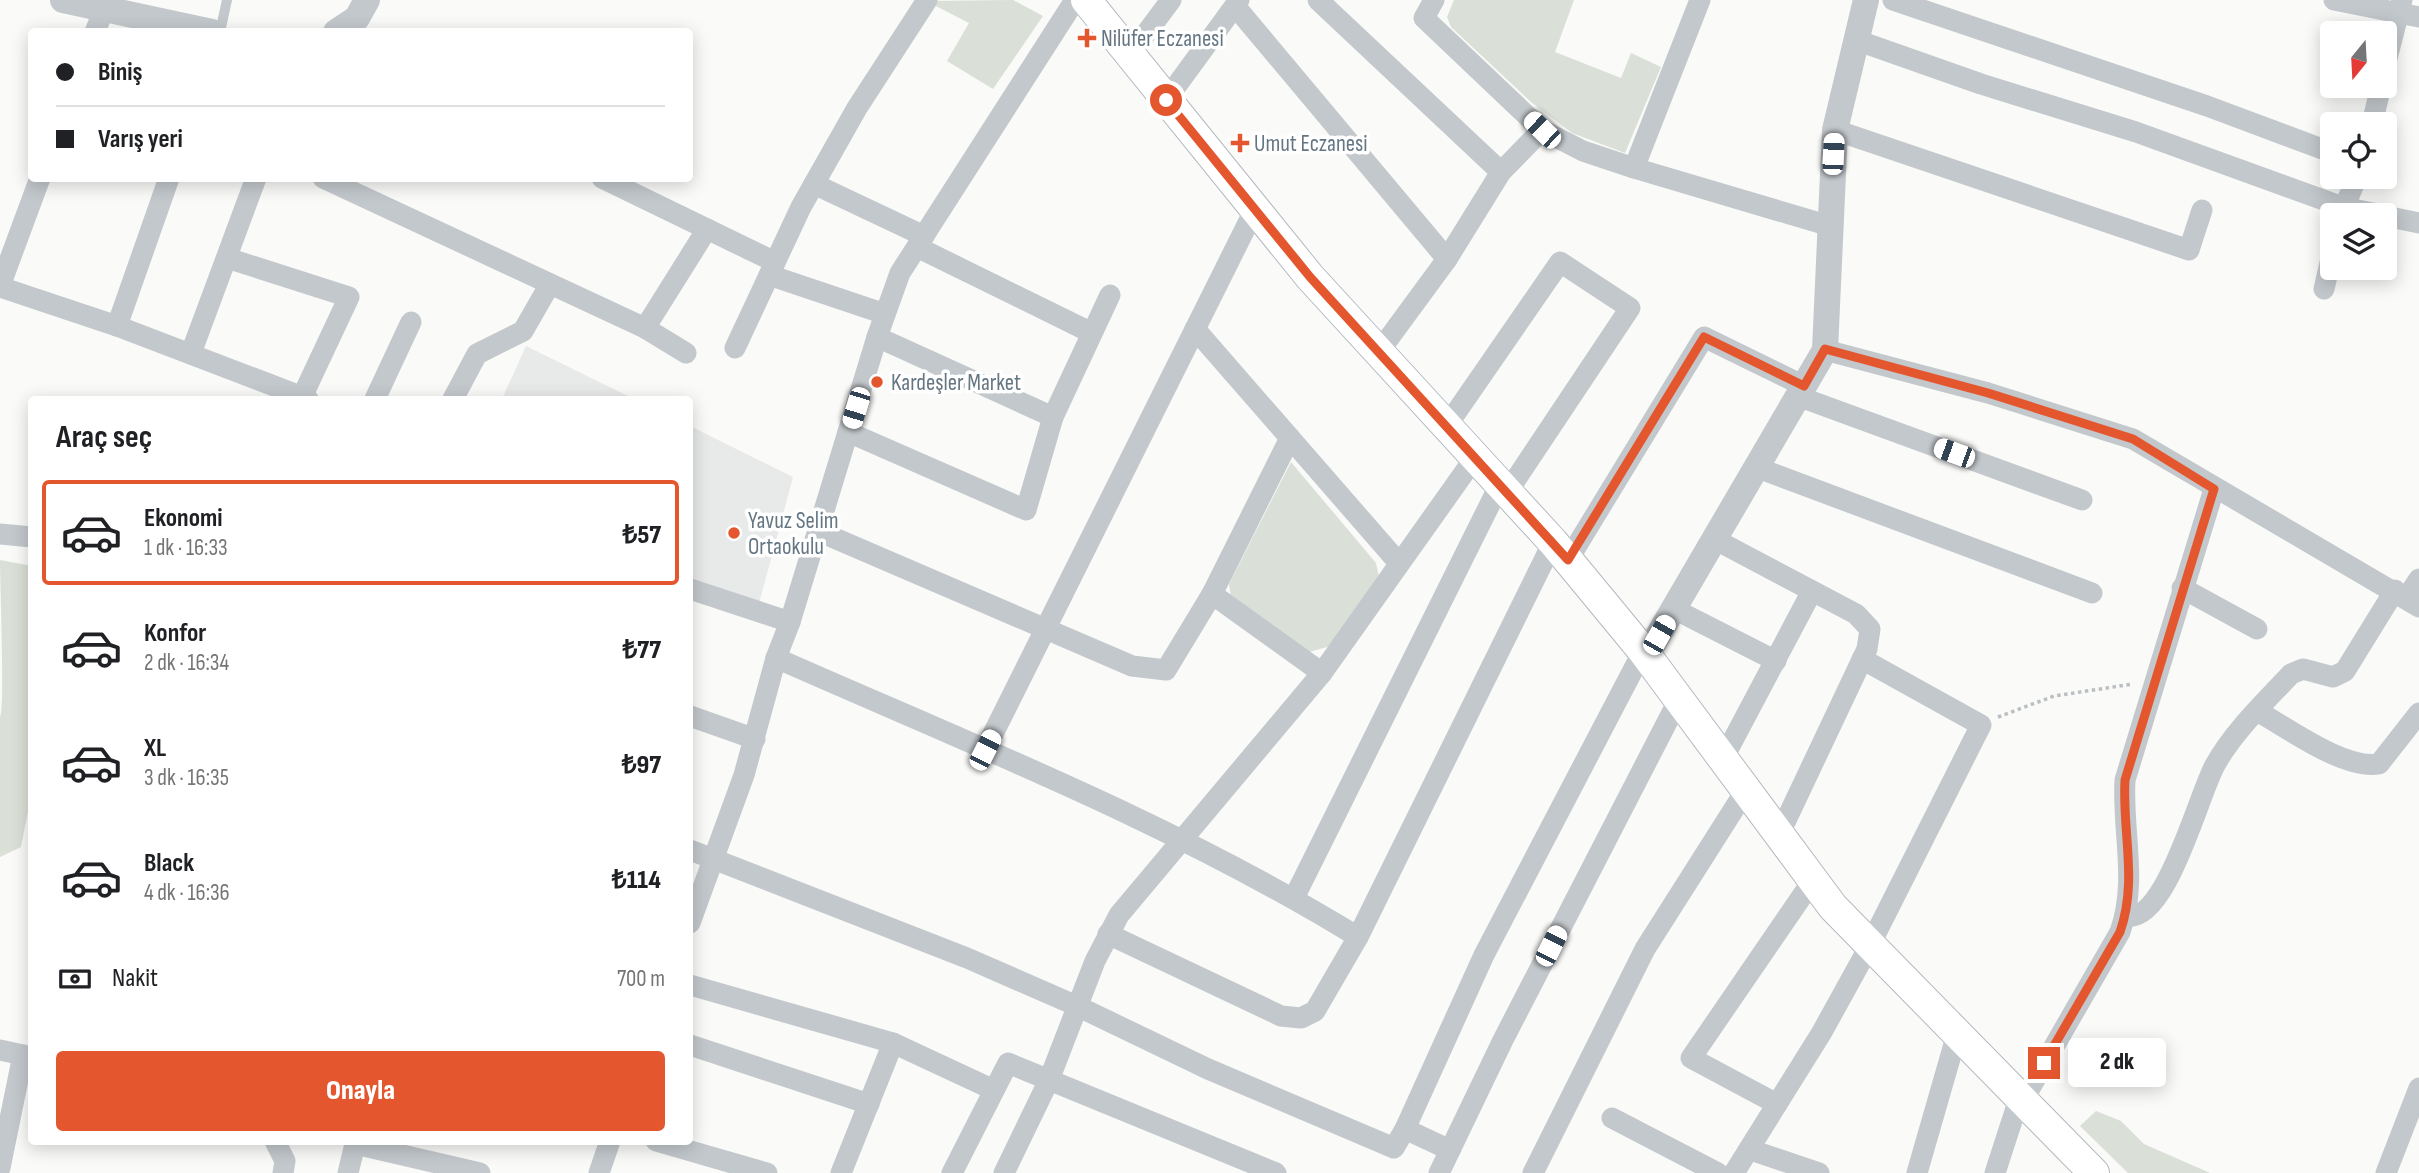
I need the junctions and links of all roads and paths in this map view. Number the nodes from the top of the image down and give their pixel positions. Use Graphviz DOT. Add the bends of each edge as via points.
graph roads {
  1 [pos="63,0"];
  2 [pos="228,0"];
  3 [pos="367,0"];
  4 [pos="928,0"];
  5 [pos="1075,0"];
  6 [pos="1086,0"];
  7 [pos="1171,0"];
  8 [pos="1318,0"];
  9 [pos="1434,0"];
  10 [pos="1700,0"];
  11 [pos="1866,0"];
  12 [pos="1893,0"];
  13 [pos="2334,0"];
  14 [pos="1237,3"];
  15 [pos="2400,6"];
  16 [pos="2419,17"];
  17 [pos="100,20"];
  18 [pos="175,28"];
  19 [pos="221,28"];
  20 [pos="342,28"];
  21 [pos="1856,40"];
  22 [pos="1130,55"];
  23 [pos="1166,100"];
  24 [pos="1542,130"];
  25 [pos="1835,130"];
  26 [pos="2320,148"];
  27 [pos="1634,168"];
  28 [pos="1501,172"];
  29 [pos="39,182"];
  30 [pos="168,182"];
  31 [pos="255,182"];
  32 [pos="332,182"];
  33 [pos="610,182"];
  34 [pos="814,184"];
  35 [pos="2321,203"];
  36 [pos="1255,209"];
  37 [pos="2202,211"];
  38 [pos="2397,219"];
  39 [pos="2419,223"];
  40 [pos="1830,226"];
  41 [pos="707,229"];
  42 [pos="920,242"];
  43 [pos="227,258"];
  44 [pos="1447,259"];
  45 [pos="772,268"];
  46 [pos="2326,280"];
  47 [pos="550,284"];
  48 [pos="0,286"];
  49 [pos="2324,289"];
  50 [pos="1110,295"];
  51 [pos="885,314"];
  52 [pos="411,321"];
  53 [pos="117,326"];
  54 [pos="645,328"];
  55 [pos="1195,329"];
  56 [pos="1092,333"];
  57 [pos="877,337"];
  58 [pos="735,348"];
  59 [pos="1825,349"];
  60 [pos="686,353"];
  61 [pos="1378,353"];
  62 [pos="191,354"];
  63 [pos="1802,392"];
  64 [pos="300,396"];
  65 [pos="306,396"];
  66 [pos="376,396"];
  67 [pos="455,396"];
  68 [pos="1053,417"];
  69 [pos="1446,427"];
  70 [pos="848,432"];
  71 [pos="1290,438"];
  72 [pos="1476,456"];
  73 [pos="1758,468"];
  74 [pos="1504,487"];
  75 [pos="2214,489"];
  76 [pos="2082,500"];
  77 [pos="818,531"];
  78 [pos="0,534"];
  79 [pos="28,537"];
  80 [pos="1716,540"];
  81 [pos="1561,551"];
  82 [pos="1398,562"];
  83 [pos="2182,588"];
  84 [pos="693,590"];
  85 [pos="1812,591"];
  86 [pos="2091,593"];
  87 [pos="2410,593"];
  88 [pos="1212,594"];
  89 [pos="1674,608"];
  90 [pos="790,622"];
  91 [pos="2257,629"];
  92 [pos="1046,630"];
  93 [pos="1645,654"];
  94 [pos="776,658"];
  95 [pos="1862,659"];
  96 [pos="1776,661"];
  97 [pos="1322,673"];
  98 [pos="2155,682"];
  99 [pos="1679,699"];
  100 [pos="2257,711"];
  101 [pos="2419,713"];
  102 [pos="693,717"];
  103 [pos="1981,725"];
  104 [pos="755,739"];
  105 [pos="985,750"];
  106 [pos="1723,759"];
  107 [pos="1746,790"];
  108 [pos="1779,835"];
  109 [pos="1182,838"];
  110 [pos="693,851"];
  111 [pos="713,859"];
  112 [pos="1813,880"];
  113 [pos="1294,898"];
  114 [pos="693,915"];
  115 [pos="2126,916"];
  116 [pos="1108,934"];
  117 [pos="1358,937"];
  118 [pos="1870,945"];
  119 [pos="693,986"];
  120 [pos="1077,1006"];
  121 [pos="1957,1034"];
  122 [pos="893,1043"];
  123 [pos="693,1046"];
  124 [pos="0,1050"];
  125 [pos="27,1056"];
  126 [pos="1049,1080"];
  127 [pos="2419,1088"];
  128 [pos="995,1090"];
  129 [pos="2020,1100"];
  130 [pos="869,1104"];
  131 [pos="1777,1104"];
  132 [pos="1612,1118"];
  133 [pos="1405,1129"];
  134 [pos="277,1145"];
  135 [pos="355,1145"];
  136 [pos="359,1145"];
  137 [pos="609,1145"];
  138 [pos="670,1145"];
  139 [pos="1754,1146"];
  140 [pos="1450,1150"];
  141 [pos="0,1168"];
  142 [pos="283,1173"];
  143 [pos="348,1173"];
  144 [pos="480,1173"];
  145 [pos="599,1173"];
  146 [pos="767,1173"];
  147 [pos="841,1173"];
  148 [pos="952,1173"];
  149 [pos="1004,1173"];
  150 [pos="1276,1173"];
  151 [pos="1439,1173"];
  152 [pos="1533,1173"];
  153 [pos="1718,1173"];
  154 [pos="1734,1173"];
  155 [pos="1754,1173"];
  156 [pos="1819,1173"];
  157 [pos="1917,1173"];
  158 [pos="1995,1173"];
  159 [pos="2094,1173"];
  160 [pos="2386,1173"];
  1 -- 17 [label="street"];
  2 -- 19 [label="lane"];
  3 -- 20 [label="street" via="358,18"];
  4 -- 34 [label="street"];
  5 -- 42 [label="street"];
  6 -- 22 [label="main road"];
  7 -- 22 [label="street"];
  8 -- 28 [label="street"];
  9 -- 24 [label="street" via="1424,18"];
  10 -- 27 [label="street"];
  11 -- 21 [label="street"];
  12 -- 26 [label="street"];
  13 -- 15 [label="street"];
  14 -- 23 [label="street"];
  14 -- 44 [label="street"];
  15 -- 16 [label="street"];
  17 -- 18 [label="street"];
  21 -- 25 [label="street"];
  21 -- 35 [label="street" via="1981,85 2136,132"];
  22 -- 23 [label="main road"];
  23 -- 36 [label="main road"];
  24 -- 27 [label="street" via="1583,151"];
  24 -- 28 [label="street"];
  25 -- 37 [label="street" via="2189,250"];
  25 -- 40 [label="street"];
  27 -- 40 [label="street"];
  28 -- 44 [label="street"];
  29 -- 48 [label="street"];
  30 -- 53 [label="street"];
  31 -- 43 [label="street"];
  32 -- 47 [label="street"];
  33 -- 41 [label="street"];
  34 -- 42 [label="street"];
  34 -- 45 [label="street"];
  36 -- 55 [label="street"];
  36 -- 61 [label="main road"];
  38 -- 39 [label="street"];
  40 -- 59 [label="street"];
  41 -- 45 [label="street"];
  41 -- 54 [label="street"];
  42 -- 51 [label="street" via="900,273"];
  42 -- 56 [label="street"];
  43 -- 62 [label="street"];
  43 -- 65 [label="street" via="349,297"];
  44 -- 61 [label="street"];
  45 -- 51 [label="street"];
  45 -- 58 [label="street"];
  46 -- 49 [label="street"];
  47 -- 54 [label="street"];
  47 -- 67 [label="street" via="523,331 477,354"];
  48 -- 53 [label="street"];
  50 -- 56 [label="street"];
  51 -- 57 [label="street"];
  52 -- 66 [label="street"];
  53 -- 62 [label="street"];
  54 -- 60 [label="street"];
  55 -- 71 [label="street"];
  55 -- 92 [label="street"];
  56 -- 68 [label="street"];
  57 -- 68 [label="street"];
  57 -- 70 [label="street"];
  59 -- 63 [label="street"];
  59 -- 75 [label="street" via="2133,439"];
  61 -- 69 [label="main road"];
  62 -- 64 [label="street"];
  63 -- 73 [label="street"];
  63 -- 76 [label="street"];
  63 -- 81 [label="street" via="1704,337"];
  68 -- 70 [label="street" via="1026,510"];
  69 -- 72 [label="main road"];
  69 -- 74 [label="street" via="1560,262 1630,308"];
  70 -- 77 [label="street"];
  71 -- 82 [label="street"];
  71 -- 88 [label="street"];
  72 -- 74 [label="main road"];
  72 -- 82 [label="street"];
  73 -- 80 [label="street"];
  73 -- 86 [label="street"];
  74 -- 81 [label="main road"];
  74 -- 113 [label="street"];
  75 -- 83 [label="street"];
  75 -- 87 [label="street"];
  77 -- 90 [label="street"];
  77 -- 92 [label="street"];
  78 -- 79 [label="street"];
  80 -- 85 [label="street"];
  80 -- 89 [label="street"];
  81 -- 93 [label="main road"];
  81 -- 117 [label="street"];
  82 -- 97 [label="street"];
  83 -- 91 [label="street"];
  83 -- 98 [label="street"];
  84 -- 90 [label="street"];
  85 -- 95 [label="street" via="1865,620 1871,639"];
  85 -- 96 [label="street"];
  87 -- 100 [label="street" via="2345,671 2333,677 2298,670"];
  88 -- 92 [label="street" via="1167,670 1132,666"];
  88 -- 97 [label="street"];
  89 -- 93 [label="street"];
  89 -- 96 [label="street"];
  90 -- 94 [label="street"];
  92 -- 105 [label="street"];
  93 -- 99 [label="main road"];
  93 -- 133 [label="street" via="1484,955"];
  94 -- 104 [label="street"];
  94 -- 105 [label="street"];
  95 -- 103 [label="street"];
  95 -- 108 [label="street"];
  96 -- 106 [label="street"];
  97 -- 109 [label="street"];
  98 -- 103 [label="path" via="2054,696"];
  98 -- 115 [label="street" via="2125,780 2130,878"];
  99 -- 106 [label="main road"];
  99 -- 140 [label="street"];
  100 -- 101 [label="street" via="2347,761 2368,766 2379,764"];
  100 -- 115 [label="street" via="2216,764 2160,896 2144,912"];
  102 -- 104 [label="street"];
  103 -- 118 [label="street"];
  104 -- 111 [label="street"];
  105 -- 109 [label="street"];
  106 -- 107 [label="main road"];
  107 -- 108 [label="main road"];
  107 -- 152 [label="street" via="1645,948"];
  108 -- 112 [label="main road"];
  109 -- 113 [label="street"];
  109 -- 116 [label="street" via="1135,893"];
  110 -- 111 [label="street"];
  111 -- 114 [label="street"];
  111 -- 120 [label="street"];
  112 -- 118 [label="main road"];
  112 -- 131 [label="street" via="1691,1058"];
  113 -- 117 [label="street"];
  115 -- 129 [label="street"];
  116 -- 117 [label="street" via="1294,1019 1315,1011"];
  116 -- 120 [label="street"];
  118 -- 121 [label="main road"];
  118 -- 131 [label="street"];
  119 -- 122 [label="street"];
  120 -- 126 [label="street"];
  120 -- 133 [label="street" via="1208,1069 1394,1148"];
  121 -- 129 [label="main road"];
  121 -- 157 [label="street"];
  122 -- 128 [label="street"];
  122 -- 130 [label="street"];
  123 -- 130 [label="street"];
  124 -- 125 [label="street"];
  125 -- 141 [label="street"];
  126 -- 128 [label="street" via="1008,1063"];
  126 -- 149 [label="street"];
  126 -- 150 [label="street"];
  127 -- 160 [label="street"];
  128 -- 148 [label="street"];
  129 -- 158 [label="street"];
  129 -- 159 [label="main road"];
  130 -- 147 [label="street"];
  131 -- 139 [label="street"];
  132 -- 153 [label="street"];
  133 -- 140 [label="street"];
  134 -- 142 [label="street" via="285,1161"];
  135 -- 143 [label="street"];
  136 -- 144 [label="street"];
  137 -- 145 [label="street"];
  138 -- 146 [label="street"];
  139 -- 154 [label="street"];
  139 -- 155 [label="street"];
  139 -- 156 [label="street"];
  140 -- 151 [label="street"];
}
